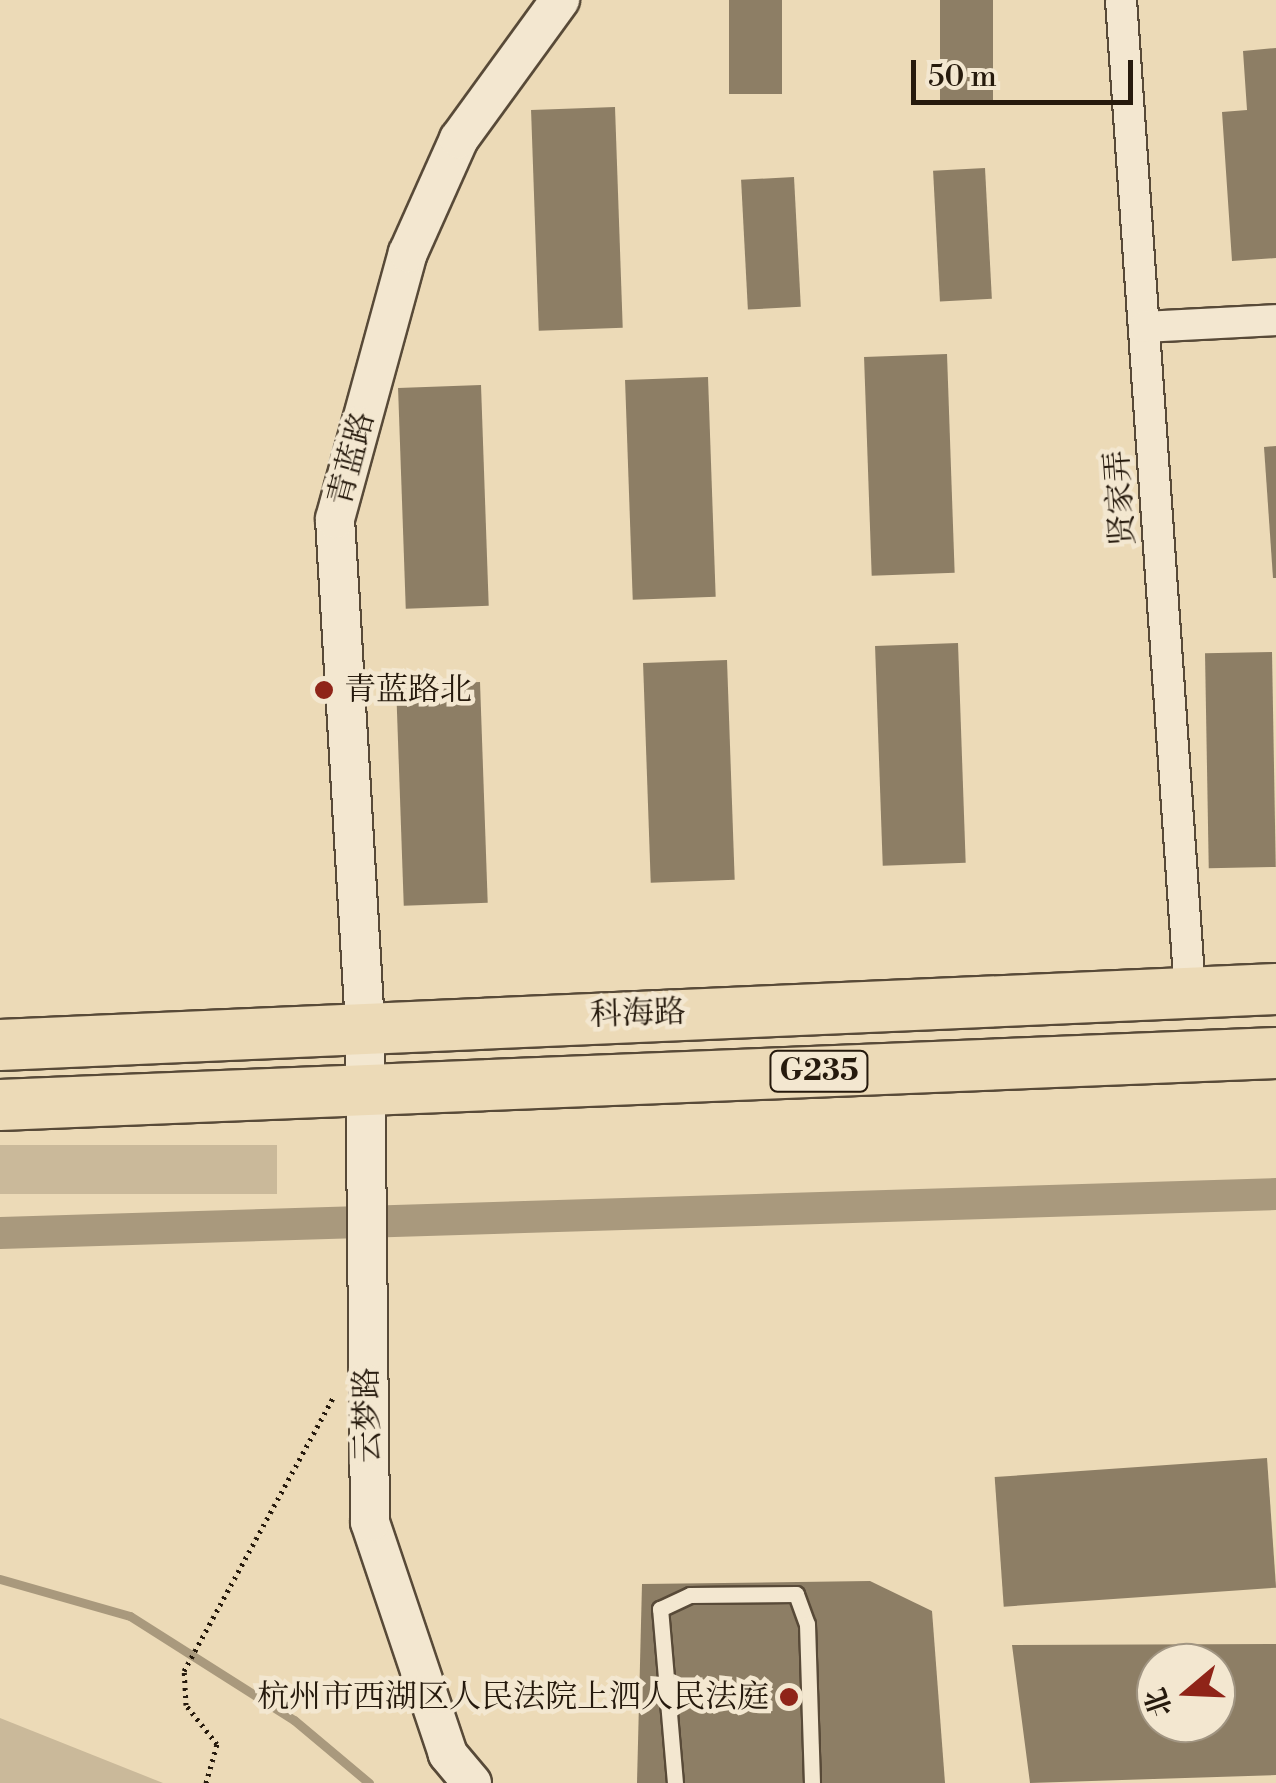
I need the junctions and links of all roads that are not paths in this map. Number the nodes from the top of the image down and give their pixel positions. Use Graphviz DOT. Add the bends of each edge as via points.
graph roads {
  1 [pos="560,0"];
  2 [pos="1122,0"];
  3 [pos="1276,320"];
  4 [pos="1144,327"];
  5 [pos="1276,989"];
  6 [pos="1190,992"];
  7 [pos="366,1025"];
  8 [pos="0,1045"];
  9 [pos="1276,1053"];
  10 [pos="363,1088"];
  11 [pos="0,1105"];
  12 [pos="472,1783"];
  13 [pos="675,1783"];
  14 [pos="812,1783"];
  1 -- 7 [label="street, 青蓝路" via="459,139 408,253 335,519"];
  2 -- 4 [label="street, 贤家弄"];
  3 -- 4 [label="street"];
  4 -- 6 [label="street, 贤家弄"];
  5 -- 6 [label="highway, 科海路 / G235"];
  6 -- 7 [label="highway, 科海路 / G235"];
  7 -- 8 [label="highway, 科海路 / G235"];
  7 -- 10 [label="street, 云梦路"];
  9 -- 10 [label="highway, 科海路 / G235"];
  10 -- 11 [label="highway, 科海路 / G235"];
  10 -- 12 [label="street, 云梦路" via="370,1522 448,1754"];
  13 -- 14 [label="lane" via="660,1609 690,1595 796,1594 807,1624"];
}
